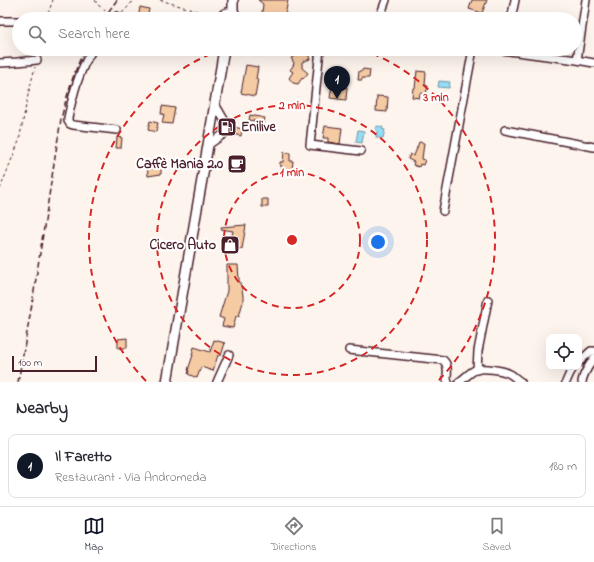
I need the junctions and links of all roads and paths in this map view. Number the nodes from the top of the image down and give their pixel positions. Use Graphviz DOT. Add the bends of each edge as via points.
graph roads {
  1 [pos="53,0"];
  2 [pos="95,0"];
  3 [pos="134,0"];
  4 [pos="160,0"];
  5 [pos="232,0"];
  6 [pos="386,0"];
  7 [pos="515,0"];
  8 [pos="586,0"];
  9 [pos="49,12"];
  10 [pos="108,12"];
  11 [pos="122,12"];
  12 [pos="204,12"];
  13 [pos="225,12"];
  14 [pos="233,12"];
  15 [pos="382,12"];
  16 [pos="513,12"];
  17 [pos="0,21"];
  18 [pos="12,21"];
  19 [pos="582,27"];
  20 [pos="38,56"];
  21 [pos="89,56"];
  22 [pos="223,56"];
  23 [pos="319,56"];
  24 [pos="471,56"];
  25 [pos="548,56"];
  26 [pos="578,56"];
  27 [pos="37,60"];
  28 [pos="577,60"];
  29 [pos="0,63"];
  30 [pos="594,63"];
  31 [pos="215,104"];
  32 [pos="117,130"];
  33 [pos="505,130"];
  34 [pos="208,145"];
  35 [pos="594,147"];
  36 [pos="361,151"];
  37 [pos="0,189"];
  38 [pos="443,211"];
  39 [pos="488,300"];
  40 [pos="349,350"];
  41 [pos="594,351"];
  42 [pos="229,355"];
  43 [pos="594,358"];
  44 [pos="582,359"];
  45 [pos="477,370"];
  46 [pos="572,370"];
  47 [pos="168,382"];
  48 [pos="217,382"];
  49 [pos="448,382"];
  50 [pos="459,382"];
  51 [pos="521,382"];
  52 [pos="566,382"];
  53 [pos="582,382"];
  1 -- 9 [label="path"];
  2 -- 10 [label="path"];
  3 -- 11 [label="path"];
  4 -- 12 [label="path"];
  5 -- 13 [label="main road"];
  5 -- 14 [label="main road"];
  6 -- 15 [label="street"];
  7 -- 16 [label="street"];
  8 -- 19 [label="street"];
  17 -- 18 [label="street"];
  20 -- 27 [label="path"];
  21 -- 32 [label="street" via="74,92 68,121 73,125"];
  22 -- 31 [label="main road"];
  23 -- 36 [label="street" via="310,145"];
  24 -- 38 [label="street"];
  25 -- 28 [label="street"];
  26 -- 28 [label="street"];
  27 -- 29 [label="street"];
  27 -- 37 [label="path" via="19,141"];
  28 -- 30 [label="street"];
  31 -- 34 [label="main road"];
  31 -- 34 [label="street" via="226,123 224,134"];
  33 -- 35 [label="street"];
  34 -- 47 [label="main road"];
  39 -- 45 [label="street"];
  40 -- 49 [label="street" via="443,360 448,366"];
  41 -- 44 [label="street"];
  42 -- 48 [label="street"];
  43 -- 53 [label="street" via="582,377"];
  45 -- 50 [label="street"];
  45 -- 51 [label="street" via="498,370"];
  46 -- 52 [label="street"];
}
